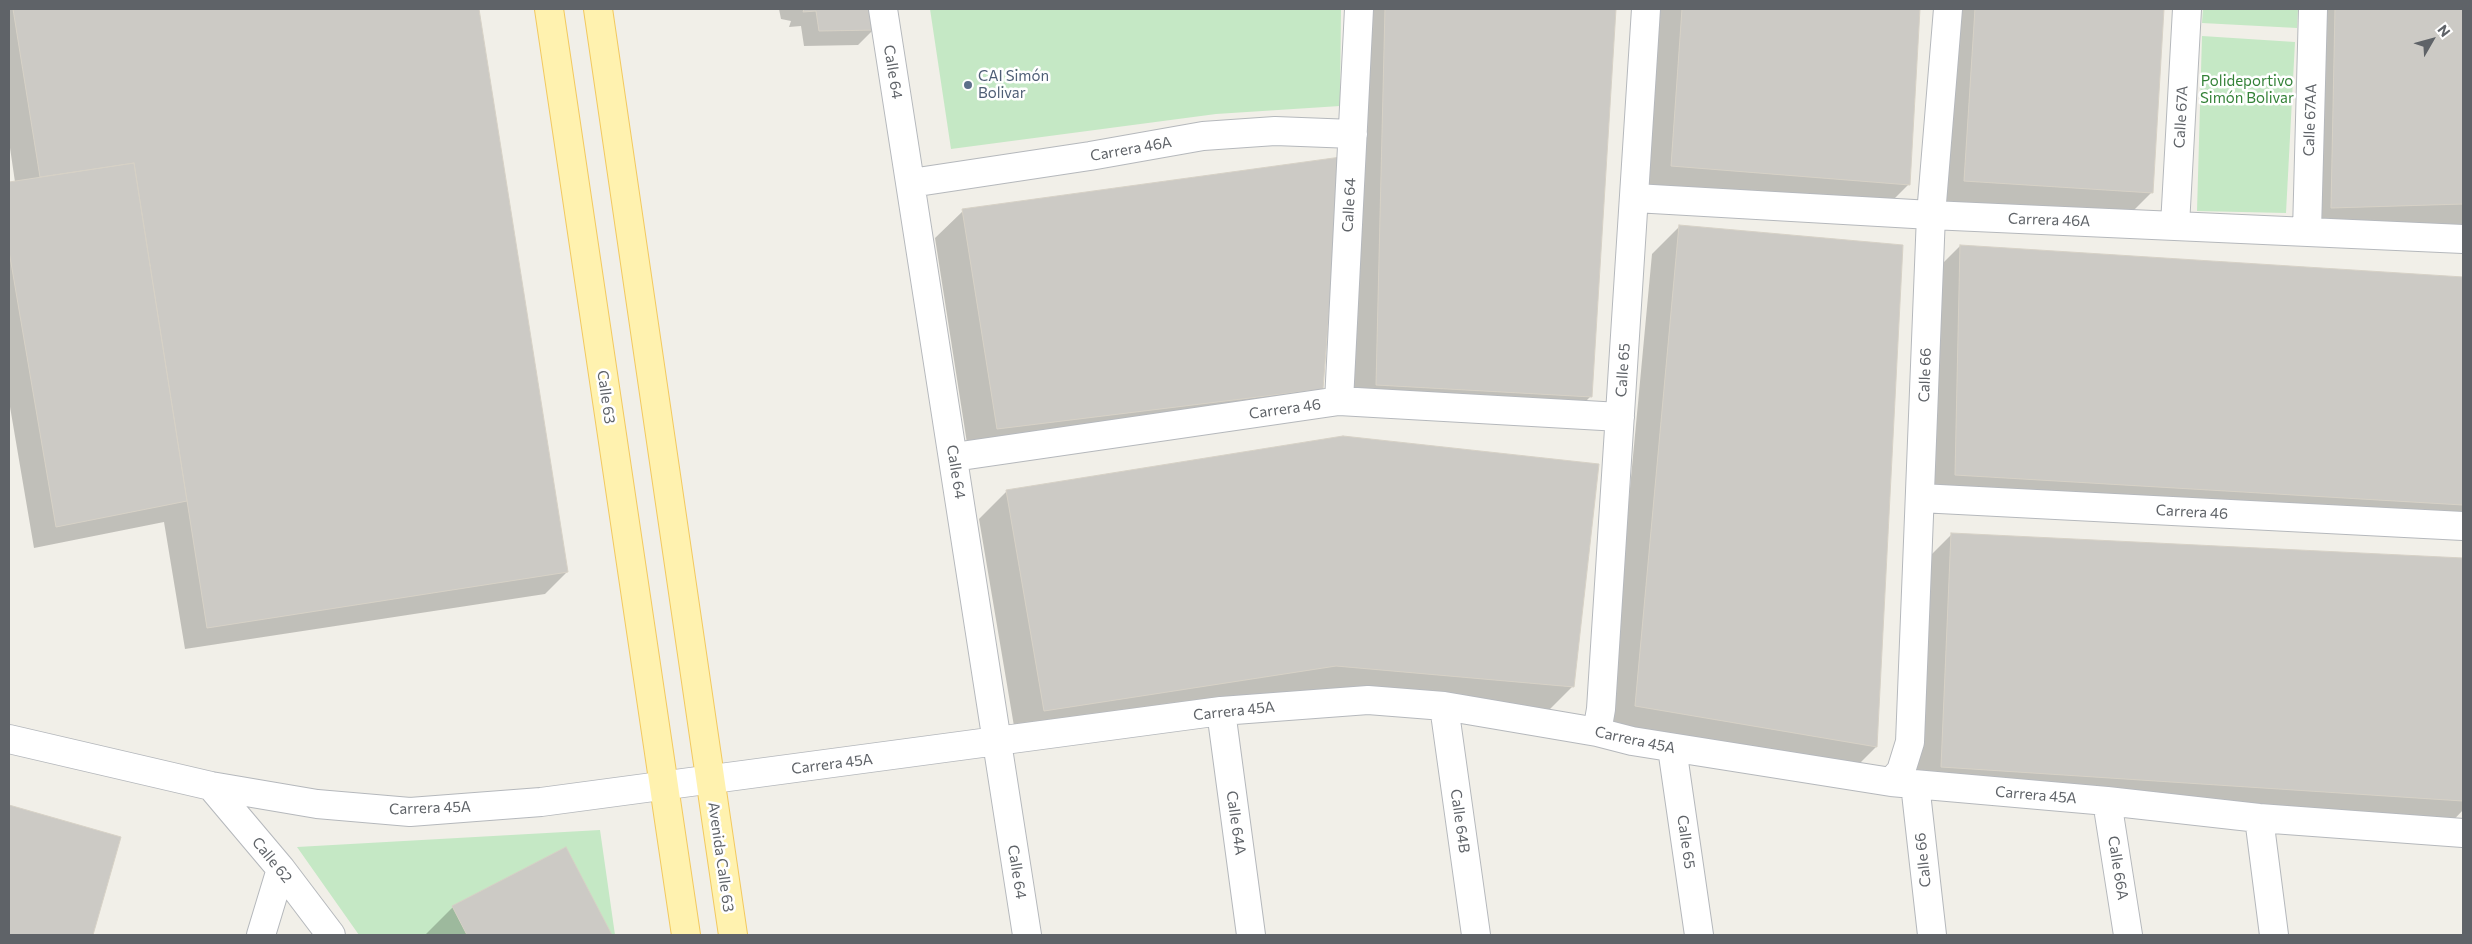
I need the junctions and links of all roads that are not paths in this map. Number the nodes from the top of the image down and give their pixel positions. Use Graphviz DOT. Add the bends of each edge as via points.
graph roads {
  1 [pos="550,9"];
  2 [pos="598,9"];
  3 [pos="883,9"];
  4 [pos="1359,9"];
  5 [pos="1646,9"];
  6 [pos="1948,9"];
  7 [pos="2187,9"];
  8 [pos="2313,9"];
  9 [pos="1353,134"];
  10 [pos="911,183"];
  11 [pos="1635,198"];
  12 [pos="1931,215"];
  13 [pos="2175,225"];
  14 [pos="2307,231"];
  15 [pos="2463,239"];
  16 [pos="1339,401"];
  17 [pos="1620,417"];
  18 [pos="954,457"];
  19 [pos="1920,498"];
  20 [pos="2463,526"];
  21 [pos="1444,706"];
  22 [pos="1221,712"];
  23 [pos="1596,732"];
  24 [pos="9,739"];
  25 [pos="997,742"];
  26 [pos="1910,742"];
  27 [pos="1672,748"];
  28 [pos="710,780"];
  29 [pos="1903,783"];
  30 [pos="664,785"];
  31 [pos="211,786"];
  32 [pos="1944,786"];
  33 [pos="2107,801"];
  34 [pos="2259,818"];
  35 [pos="2463,833"];
  36 [pos="281,869"];
  37 [pos="260,935"];
  38 [pos="331,935"];
  39 [pos="686,935"];
  40 [pos="733,935"];
  41 [pos="1027,935"];
  42 [pos="1250,935"];
  43 [pos="1476,935"];
  44 [pos="1699,935"];
  45 [pos="1932,935"];
  46 [pos="2128,935"];
  47 [pos="2274,935"];
  1 -- 30 [label="main road, Calle 63"];
  2 -- 28 [label="main road"];
  3 -- 10 [label="street, Calle 64"];
  4 -- 9 [label="street, Calle 64"];
  5 -- 11 [label="street, Calle 65"];
  6 -- 12 [label="street, Calle 66"];
  7 -- 13 [label="street, Calle 67A"];
  8 -- 14 [label="street, Calle 67AA"];
  9 -- 10 [label="street, Carrera 46A" via="1275,131 1203,136"];
  9 -- 16 [label="street, Calle 64"];
  10 -- 18 [label="street, Calle 64"];
  11 -- 12 [label="street, Carrera 46A"];
  11 -- 17 [label="street, Calle 65"];
  12 -- 13 [label="street, Carrera 46A"];
  12 -- 19 [label="street, Calle 66"];
  13 -- 14 [label="street, Carrera 46A"];
  14 -- 15 [label="street, Carrera 46A"];
  16 -- 17 [label="street, Carrera 46"];
  16 -- 18 [label="street, Carrera 46"];
  17 -- 23 [label="street, Calle 65" via="1601,709"];
  18 -- 25 [label="street, Calle 64"];
  19 -- 20 [label="street, Carrera 46"];
  19 -- 26 [label="street, Calle 66"];
  21 -- 22 [label="street, Carrera 45A" via="1368,700"];
  21 -- 23 [label="street, Carrera 45A"];
  21 -- 43 [label="street, Calle 64B"];
  22 -- 25 [label="street, Carrera 45A"];
  22 -- 42 [label="street, Calle 64A"];
  23 -- 27 [label="street, Carrera 45A"];
  24 -- 31 [label="street, Carrera 45A"];
  25 -- 28 [label="street, Carrera 45A"];
  25 -- 41 [label="street, Calle 64"];
  26 -- 29 [label="street, Calle 66" via="1901,771"];
  26 -- 32 [label="street" via="1928,772"];
  27 -- 29 [label="street, Carrera 45A"];
  27 -- 44 [label="street, Calle 65"];
  28 -- 30 [label="street, Carrera 45A"];
  28 -- 40 [label="main road, Avenida Calle 63"];
  29 -- 32 [label="street, Carrera 45A"];
  29 -- 45 [label="street, Calle 66"];
  30 -- 31 [label="street, Carrera 45A" via="541,802 410,812 317,804"];
  30 -- 39 [label="main road"];
  31 -- 36 [label="street, Calle 62"];
  32 -- 33 [label="street, Carrera 45A"];
  33 -- 34 [label="street, Carrera 45A"];
  33 -- 46 [label="street, Calle 66A"];
  34 -- 35 [label="street, Carrera 45A"];
  34 -- 47 [label="street"];
  36 -- 37 [label="street"];
  36 -- 38 [label="street, Calle 62"];
}
